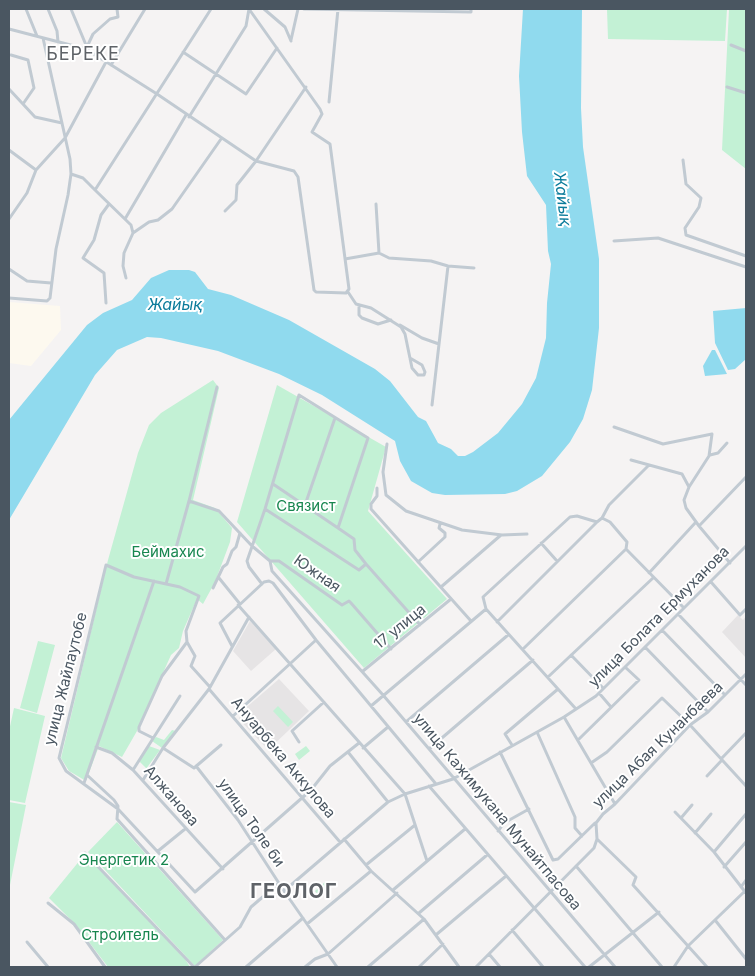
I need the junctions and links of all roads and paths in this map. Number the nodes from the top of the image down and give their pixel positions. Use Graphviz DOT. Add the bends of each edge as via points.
graph roads {
  1 [pos="26,9"];
  2 [pos="48,9"];
  3 [pos="71,9"];
  4 [pos="117,9"];
  5 [pos="145,9"];
  6 [pos="211,9"];
  7 [pos="249,9"];
  8 [pos="264,9"];
  9 [pos="298,9"];
  10 [pos="304,9"];
  11 [pos="344,9"];
  12 [pos="338,10"];
  13 [pos="385,10"];
  14 [pos="427,10"];
  15 [pos="471,11"];
  16 [pos="9,29"];
  17 [pos="37,36"];
  18 [pos="43,38"];
  19 [pos="58,42"];
  20 [pos="731,45"];
  21 [pos="86,47"];
  22 [pos="278,48"];
  23 [pos="746,51"];
  24 [pos="183,52"];
  25 [pos="11,55"];
  26 [pos="106,62"];
  27 [pos="111,65"];
  28 [pos="215,75"];
  29 [pos="306,87"];
  30 [pos="727,87"];
  31 [pos="9,89"];
  32 [pos="746,93"];
  33 [pos="157,94"];
  34 [pos="329,102"];
  35 [pos="23,104"];
  36 [pos="188,116"];
  37 [pos="62,123"];
  38 [pos="65,138"];
  39 [pos="221,139"];
  40 [pos="9,150"];
  41 [pos="684,160"];
  42 [pos="256,161"];
  43 [pos="36,170"];
  44 [pos="71,174"];
  45 [pos="95,190"];
  46 [pos="109,204"];
  47 [pos="376,204"];
  48 [pos="225,211"];
  49 [pos="9,219"];
  50 [pos="125,219"];
  51 [pos="133,233"];
  52 [pos="614,240"];
  53 [pos="379,253"];
  54 [pos="746,256"];
  55 [pos="345,259"];
  56 [pos="448,266"];
  57 [pos="746,267"];
  58 [pos="474,268"];
  59 [pos="9,269"];
  60 [pos="126,278"];
  61 [pos="51,283"];
  62 [pos="348,290"];
  63 [pos="9,298"];
  64 [pos="106,303"];
  65 [pos="359,305"];
  66 [pos="390,320"];
  67 [pos="397,324"];
  68 [pos="439,344"];
  69 [pos="410,358"];
  70 [pos="217,387"];
  71 [pos="432,405"];
  72 [pos="335,418"];
  73 [pos="614,427"];
  74 [pos="727,443"];
  75 [pos="387,444"];
  76 [pos="709,456"];
  77 [pos="631,460"];
  78 [pos="649,465"];
  79 [pos="746,477"];
  80 [pos="272,484"];
  81 [pos="377,488"];
  82 [pos="689,488"];
  83 [pos="190,501"];
  84 [pos="305,505"];
  85 [pos="265,509"];
  86 [pos="602,518"];
  87 [pos="597,522"];
  88 [pos="440,524"];
  89 [pos="698,524"];
  90 [pos="338,528"];
  91 [pos="240,533"];
  92 [pos="527,534"];
  93 [pos="502,535"];
  94 [pos="541,543"];
  95 [pos="252,546"];
  96 [pos="746,546"];
  97 [pos="626,549"];
  98 [pos="270,561"];
  99 [pos="557,561"];
  100 [pos="418,562"];
  101 [pos="730,562"];
  102 [pos="366,564"];
  103 [pos="650,573"];
  104 [pos="219,578"];
  105 [pos="653,578"];
  106 [pos="154,581"];
  107 [pos="710,582"];
  108 [pos="263,583"];
  109 [pos="166,584"];
  110 [pos="213,588"];
  111 [pos="441,588"];
  112 [pos="451,599"];
  113 [pos="239,604"];
  114 [pos="486,608"];
  115 [pos="684,608"];
  116 [pos="746,609"];
  117 [pos="678,614"];
  118 [pos="249,617"];
  119 [pos="471,621"];
  120 [pos="497,622"];
  121 [pos="420,625"];
  122 [pos="662,630"];
  123 [pos="508,635"];
  124 [pos="316,640"];
  125 [pos="187,642"];
  126 [pos="232,646"];
  127 [pos="645,647"];
  128 [pos="391,648"];
  129 [pos="523,649"];
  130 [pos="571,655"];
  131 [pos="533,660"];
  132 [pos="289,663"];
  133 [pos="625,667"];
  134 [pos="363,671"];
  135 [pos="746,674"];
  136 [pos="548,677"];
  137 [pos="741,680"];
  138 [pos="746,685"];
  139 [pos="209,687"];
  140 [pos="604,688"];
  141 [pos="558,689"];
  142 [pos="599,693"];
  143 [pos="725,695"];
  144 [pos="180,696"];
  145 [pos="382,696"];
  146 [pos="324,702"];
  147 [pos="371,706"];
  148 [pos="612,707"];
  149 [pos="576,709"];
  150 [pos="708,712"];
  151 [pos="233,716"];
  152 [pos="564,717"];
  153 [pos="406,722"];
  154 [pos="690,725"];
  155 [pos="388,727"];
  156 [pos="537,732"];
  157 [pos="746,733"];
  158 [pos="153,738"];
  159 [pos="578,740"];
  160 [pos="299,742"];
  161 [pos="359,743"];
  162 [pos="221,744"];
  163 [pos="512,745"];
  164 [pos="96,747"];
  165 [pos="163,748"];
  166 [pos="363,748"];
  167 [pos="429,749"];
  168 [pos="348,752"];
  169 [pos="500,752"];
  170 [pos="722,760"];
  171 [pos="591,763"];
  172 [pos="196,766"];
  173 [pos="133,770"];
  174 [pos="87,776"];
  175 [pos="707,776"];
  176 [pos="454,778"];
  177 [pos="143,780"];
  178 [pos="84,783"];
  179 [pos="436,784"];
  180 [pos="429,786"];
  181 [pos="746,786"];
  182 [pos="404,794"];
  183 [pos="302,798"];
  184 [pos="388,802"];
  185 [pos="615,804"];
  186 [pos="692,805"];
  187 [pos="529,809"];
  188 [pos="118,810"];
  189 [pos="675,812"];
  190 [pos="711,814"];
  191 [pos="746,814"];
  192 [pos="681,818"];
  193 [pos="596,823"];
  194 [pos="415,825"];
  195 [pos="185,829"];
  196 [pos="464,829"];
  197 [pos="498,831"];
  198 [pos="695,833"];
  199 [pos="582,836"];
  200 [pos="344,839"];
  201 [pos="597,840"];
  202 [pos="340,842"];
  203 [pos="746,842"];
  204 [pos="252,843"];
  205 [pos="604,846"];
  206 [pos="594,848"];
  207 [pos="158,851"];
  208 [pos="714,852"];
  209 [pos="85,853"];
  210 [pos="487,855"];
  211 [pos="428,861"];
  212 [pos="366,865"];
  213 [pos="576,866"];
  214 [pos="724,866"];
  215 [pos="222,869"];
  216 [pos="371,871"];
  217 [pos="506,876"];
  218 [pos="746,880"];
  219 [pos="279,883"];
  220 [pos="741,887"];
  221 [pos="393,890"];
  222 [pos="284,891"];
  223 [pos="550,892"];
  224 [pos="746,892"];
  225 [pos="397,893"];
  226 [pos="48,903"];
  227 [pos="533,908"];
  228 [pos="659,912"];
  229 [pos="419,913"];
  230 [pos="302,918"];
  231 [pos="424,919"];
  232 [pos="715,920"];
  233 [pos="307,924"];
  234 [pos="512,930"];
  235 [pos="632,933"];
  236 [pos="437,934"];
  237 [pos="224,940"];
  238 [pos="27,942"];
  239 [pos="443,944"];
  240 [pos="688,946"];
  241 [pos="328,954"];
  242 [pos="489,954"];
  243 [pos="604,956"];
  244 [pos="746,959"];
  245 [pos="48,967"];
  246 [pos="106,967"];
  247 [pos="195,967"];
  248 [pos="246,967"];
  249 [pos="305,967"];
  250 [pos="337,967"];
  251 [pos="368,967"];
  252 [pos="420,967"];
  253 [pos="459,967"];
  254 [pos="476,967"];
  255 [pos="500,967"];
  256 [pos="543,967"];
  257 [pos="585,967"];
  258 [pos="589,967"];
  259 [pos="615,967"];
  260 [pos="662,967"];
  261 [pos="674,967"];
  262 [pos="708,967"];
  1 -- 17 [label="street"];
  2 -- 19 [label="street"];
  3 -- 21 [label="street"];
  4 -- 21 [label="street" via="118,17 110,19 93,34"];
  5 -- 27 [label="street"];
  6 -- 24 [label="street"];
  7 -- 22 [label="street"];
  7 -- 28 [label="street" via="246,26"];
  8 -- 9 [label="street" via="285,27 291,41"];
  10 -- 12 [label="street"];
  11 -- 12 [label="street"];
  11 -- 13 [label="street"];
  12 -- 34 [label="street"];
  13 -- 14 [label="street"];
  14 -- 15 [label="street"];
  16 -- 17 [label="street"];
  17 -- 18 [label="street"];
  18 -- 19 [label="street"];
  18 -- 37 [label="street"];
  19 -- 21 [label="street"];
  20 -- 23 [label="street"];
  21 -- 26 [label="street"];
  22 -- 28 [label="street" via="246,94"];
  22 -- 29 [label="street"];
  24 -- 28 [label="street"];
  24 -- 33 [label="street"];
  25 -- 35 [label="street" via="28,60 34,88"];
  26 -- 27 [label="street"];
  26 -- 38 [label="street"];
  27 -- 33 [label="street"];
  28 -- 36 [label="street"];
  29 -- 42 [label="street"];
  29 -- 55 [label="street" via="322,114 312,132 330,144"];
  30 -- 32 [label="street"];
  31 -- 35 [label="street"];
  33 -- 36 [label="street"];
  33 -- 45 [label="street"];
  35 -- 37 [label="street" via="35,116"];
  36 -- 39 [label="street"];
  36 -- 50 [label="street"];
  37 -- 38 [label="street"];
  38 -- 43 [label="street"];
  38 -- 44 [label="street"];
  39 -- 42 [label="street"];
  39 -- 51 [label="street" via="172,209"];
  40 -- 43 [label="street"];
  41 -- 54 [label="street" via="686,184 701,198 685,228 686,235"];
  42 -- 48 [label="street" via="237,185 236,200"];
  42 -- 62 [label="street" via="288,168 298,177 314,291"];
  43 -- 49 [label="street" via="27,193"];
  44 -- 45 [label="street" via="83,178"];
  44 -- 61 [label="street"];
  45 -- 46 [label="street"];
  46 -- 50 [label="street"];
  46 -- 64 [label="street" via="83,258 104,273"];
  47 -- 53 [label="street"];
  50 -- 51 [label="street"];
  51 -- 60 [label="street" via="124,253"];
  52 -- 57 [label="street" via="658,238"];
  53 -- 55 [label="street"];
  53 -- 56 [label="street" via="389,258 431,261"];
  55 -- 62 [label="street"];
  56 -- 58 [label="street"];
  56 -- 68 [label="street"];
  59 -- 61 [label="street" via="27,281"];
  61 -- 63 [label="street" via="47,300"];
  62 -- 65 [label="street" via="353,302"];
  65 -- 66 [label="street" via="371,308"];
  65 -- 66 [label="street" via="359,315 370,322 378,324"];
  66 -- 67 [label="street"];
  67 -- 68 [label="street"];
  67 -- 69 [label="street" via="405,334"];
  68 -- 71 [label="street"];
  69 -- 69 [label="street" via="422,365 424,375 416,374"];
  70 -- 83 [label="street"];
  72 -- 80 [label="street" via="299,395"];
  72 -- 84 [label="street"];
  72 -- 90 [label="street" via="368,438"];
  73 -- 76 [label="street" via="663,444 712,434"];
  74 -- 76 [label="street" via="718,453"];
  75 -- 88 [label="street" via="383,472 386,495 406,511"];
  76 -- 82 [label="street"];
  77 -- 78 [label="street"];
  78 -- 82 [label="street" via="682,474"];
  78 -- 86 [label="street" via="609,505"];
  79 -- 89 [label="street"];
  80 -- 84 [label="street"];
  80 -- 85 [label="street"];
  81 -- 100 [label="street" via="371,509"];
  82 -- 89 [label="street" via="684,500 686,508"];
  83 -- 91 [label="street, Южная" via="219,511"];
  83 -- 109 [label="street"];
  84 -- 90 [label="street"];
  85 -- 95 [label="street"];
  85 -- 102 [label="street" via="360,570"];
  86 -- 87 [label="street"];
  86 -- 97 [label="street" via="610,522 627,542"];
  87 -- 94 [label="street" via="577,516 570,518"];
  87 -- 99 [label="street"];
  88 -- 93 [label="street"];
  88 -- 100 [label="street" via="445,537"];
  89 -- 101 [label="street"];
  89 -- 103 [label="street"];
  90 -- 102 [label="street" via="354,539 355,550"];
  91 -- 95 [label="street, Южная"];
  91 -- 104 [label="street"];
  92 -- 93 [label="street"];
  93 -- 111 [label="street"];
  94 -- 99 [label="street"];
  94 -- 114 [label="street" via="484,597"];
  95 -- 98 [label="street, Южная"];
  95 -- 108 [label="street" via="247,564"];
  96 -- 101 [label="street, улица Болата Ермуханова"];
  97 -- 103 [label="street"];
  97 -- 129 [label="street"];
  98 -- 128 [label="street, Южная" via="279,561 344,605 351,602"];
  98 -- 134 [label="street, улица Кажимукана Мунайтпасова" via="272,571"];
  99 -- 120 [label="street"];
  100 -- 111 [label="street"];
  101 -- 107 [label="street, улица Болата Ермуханова"];
  102 -- 121 [label="street"];
  103 -- 105 [label="street"];
  104 -- 110 [label="street"];
  104 -- 113 [label="street"];
  105 -- 115 [label="street"];
  105 -- 130 [label="street"];
  106 -- 109 [label="street"];
  106 -- 164 [label="street"];
  106 -- 178 [label="street, улица Жайлаутобе" via="134,577 106,565 59,758 66,771"];
  107 -- 115 [label="street, улица Болата Ермуханова"];
  107 -- 116 [label="street" via="740,615"];
  108 -- 113 [label="street"];
  108 -- 124 [label="street" via="272,583"];
  109 -- 125 [label="street" via="199,596 186,631"];
  111 -- 112 [label="street"];
  112 -- 119 [label="street"];
  112 -- 121 [label="street, 17 улица"];
  113 -- 118 [label="street"];
  113 -- 126 [label="street" via="220,622"];
  114 -- 119 [label="street"];
  114 -- 120 [label="street"];
  115 -- 117 [label="street, улица Болата Ермуханова"];
  117 -- 122 [label="street, улица Болата Ермуханова"];
  117 -- 137 [label="street"];
  118 -- 126 [label="street"];
  118 -- 132 [label="street"];
  119 -- 145 [label="street"];
  120 -- 123 [label="street"];
  121 -- 128 [label="street, 17 улица"];
  122 -- 127 [label="street, улица Болата Ермуханова"];
  122 -- 143 [label="street"];
  123 -- 129 [label="street"];
  123 -- 153 [label="street"];
  124 -- 132 [label="street"];
  124 -- 147 [label="street"];
  125 -- 139 [label="street, Ануарбека Аккулова" via="195,656 192,666"];
  125 -- 158 [label="street" via="162,676 139,727 139,731"];
  126 -- 139 [label="street"];
  127 -- 133 [label="street, улица Болата Ермуханова"];
  127 -- 150 [label="street"];
  128 -- 134 [label="street, 17 улица"];
  129 -- 131 [label="street"];
  130 -- 136 [label="street"];
  130 -- 140 [label="street"];
  131 -- 136 [label="street"];
  131 -- 167 [label="street"];
  132 -- 146 [label="street"];
  132 -- 151 [label="street"];
  133 -- 140 [label="street, улица Болата Ермуханова"];
  133 -- 148 [label="street" via="639,680"];
  134 -- 145 [label="street, улица Кажимукана Мунайтпасова"];
  135 -- 137 [label="street, улица Абая Кунанбаева"];
  136 -- 141 [label="street"];
  137 -- 138 [label="street"];
  137 -- 143 [label="street, улица Абая Кунанбаева"];
  139 -- 151 [label="street, Ануарбека Аккулова"];
  139 -- 165 [label="street"];
  140 -- 142 [label="street, улица Болата Ермуханова"];
  141 -- 149 [label="street"];
  141 -- 163 [label="street" via="505,734"];
  142 -- 148 [label="street"];
  142 -- 149 [label="street, улица Болата Ермуханова"];
  143 -- 150 [label="street, улица Абая Кунанбаева"];
  144 -- 158 [label="street"];
  145 -- 147 [label="street"];
  145 -- 153 [label="street, улица Кажимукана Мунайтпасова"];
  146 -- 160 [label="street" via="292,731"];
  146 -- 161 [label="street"];
  147 -- 155 [label="street"];
  148 -- 159 [label="street"];
  149 -- 152 [label="street, улица Болата Ермуханова"];
  150 -- 154 [label="street, улица Абая Кунанбаева"];
  151 -- 183 [label="street, Ануарбека Аккулова"];
  152 -- 156 [label="street, улица Болата Ермуханова"];
  152 -- 159 [label="street"];
  153 -- 167 [label="street, улица Кажимукана Мунайтпасова"];
  154 -- 170 [label="street"];
  154 -- 171 [label="street" via="662,698 607,752"];
  154 -- 185 [label="street, улица Абая Кунанбаева"];
  155 -- 166 [label="street"];
  155 -- 179 [label="street"];
  156 -- 163 [label="street, улица Болата Ермуханова"];
  156 -- 199 [label="street" via="575,817 575,828"];
  157 -- 170 [label="street"];
  158 -- 173 [label="street"];
  159 -- 171 [label="street"];
  161 -- 166 [label="street"];
  161 -- 168 [label="street"];
  162 -- 172 [label="street"];
  163 -- 169 [label="street, улица Болата Ермуханова"];
  164 -- 173 [label="street, Алжанова" via="112,753"];
  164 -- 174 [label="street"];
  165 -- 172 [label="street" via="194,768"];
  165 -- 177 [label="street"];
  166 -- 182 [label="street"];
  167 -- 176 [label="street, улица Кажимукана Мунайтпасова"];
  168 -- 183 [label="street" via="330,766"];
  168 -- 184 [label="street"];
  169 -- 176 [label="street, улица Болата Ермуханова"];
  169 -- 187 [label="street"];
  170 -- 175 [label="street"];
  170 -- 181 [label="street"];
  171 -- 185 [label="street"];
  172 -- 204 [label="street, улица Толе би"];
  173 -- 177 [label="street, Алжанова"];
  174 -- 178 [label="street"];
  174 -- 188 [label="street" via="114,800"];
  176 -- 179 [label="street, улица Болата Ермуханова"];
  176 -- 197 [label="street, улица Кажимукана Мунайтпасова"];
  177 -- 195 [label="street, Алжанова"];
  178 -- 188 [label="street, улица Жайлаутобе"];
  179 -- 180 [label="street, улица Болата Ермуханова"];
  180 -- 182 [label="street, улица Болата Ермуханова"];
  180 -- 196 [label="street"];
  182 -- 184 [label="street, улица Болата Ермуханова"];
  182 -- 194 [label="street"];
  183 -- 202 [label="street, Ануарбека Аккулова"];
  183 -- 204 [label="street"];
  184 -- 200 [label="street, улица Болата Ермуханова"];
  185 -- 193 [label="street, улица Абая Кунанбаева"];
  186 -- 192 [label="street"];
  187 -- 197 [label="street" via="504,823"];
  187 -- 199 [label="street" via="556,861"];
  188 -- 207 [label="street, улица Жайлаутобе"];
  188 -- 237 [label="street" via="117,819"];
  189 -- 192 [label="street"];
  190 -- 198 [label="street"];
  191 -- 208 [label="street"];
  192 -- 198 [label="street"];
  193 -- 199 [label="street"];
  193 -- 201 [label="street, улица Абая Кунанбаева"];
  194 -- 211 [label="street"];
  194 -- 212 [label="street"];
  195 -- 207 [label="street"];
  195 -- 215 [label="street, Алжанова"];
  196 -- 210 [label="street"];
  196 -- 211 [label="street"];
  197 -- 223 [label="street, улица Кажимукана Мунайтпасова"];
  198 -- 208 [label="street"];
  200 -- 202 [label="street, улица Болата Ермуханова"];
  200 -- 212 [label="street"];
  201 -- 205 [label="street"];
  201 -- 206 [label="street, улица Абая Кунанбаева"];
  202 -- 222 [label="street, улица Болата Ермуханова"];
  203 -- 214 [label="street"];
  204 -- 215 [label="street"];
  204 -- 219 [label="street, улица Толе би"];
  205 -- 206 [label="street"];
  205 -- 228 [label="street" via="636,877 633,885"];
  206 -- 213 [label="street, улица Абая Кунанбаева"];
  207 -- 215 [label="street, улица Жайлаутобе" via="195,892"];
  208 -- 214 [label="street"];
  209 -- 247 [label="street"];
  210 -- 217 [label="street"];
  210 -- 229 [label="street"];
  211 -- 221 [label="street"];
  212 -- 216 [label="street"];
  213 -- 223 [label="street, улица Абая Кунанбаева"];
  213 -- 235 [label="street"];
  214 -- 220 [label="street"];
  216 -- 221 [label="street"];
  216 -- 233 [label="street"];
  217 -- 227 [label="street"];
  217 -- 236 [label="street"];
  218 -- 220 [label="street"];
  219 -- 222 [label="street, улица Толе би"];
  219 -- 237 [label="street" via="251,907 240,927"];
  220 -- 224 [label="street"];
  221 -- 225 [label="street"];
  222 -- 230 [label="street, улица Толе би"];
  223 -- 227 [label="street, улица Абая Кунанбаева"];
  223 -- 243 [label="street, улица Кажимукана Мунайтпасова"];
  224 -- 232 [label="street"];
  225 -- 229 [label="street"];
  225 -- 241 [label="street"];
  226 -- 246 [label="street" via="74,924"];
  227 -- 234 [label="street, улица Абая Кунанбаева"];
  227 -- 257 [label="street"];
  228 -- 235 [label="street"];
  228 -- 240 [label="street"];
  229 -- 231 [label="street"];
  230 -- 233 [label="street, улица Толе би"];
  230 -- 248 [label="street"];
  231 -- 236 [label="street"];
  231 -- 251 [label="street"];
  232 -- 240 [label="street"];
  232 -- 244 [label="street"];
  233 -- 241 [label="street, улица Толе би"];
  234 -- 242 [label="street, улица Абая Кунанбаева"];
  234 -- 256 [label="street"];
  235 -- 243 [label="street"];
  235 -- 260 [label="street"];
  236 -- 239 [label="street"];
  237 -- 247 [label="street"];
  238 -- 245 [label="street"];
  239 -- 252 [label="street"];
  239 -- 253 [label="street"];
  240 -- 261 [label="street"];
  240 -- 262 [label="street"];
  241 -- 249 [label="street"];
  241 -- 250 [label="street, улица Толе би"];
  242 -- 254 [label="street, улица Абая Кунанбаева"];
  242 -- 255 [label="street"];
  243 -- 258 [label="street"];
  243 -- 259 [label="street, улица Кажимукана Мунайтпасова"];
}
